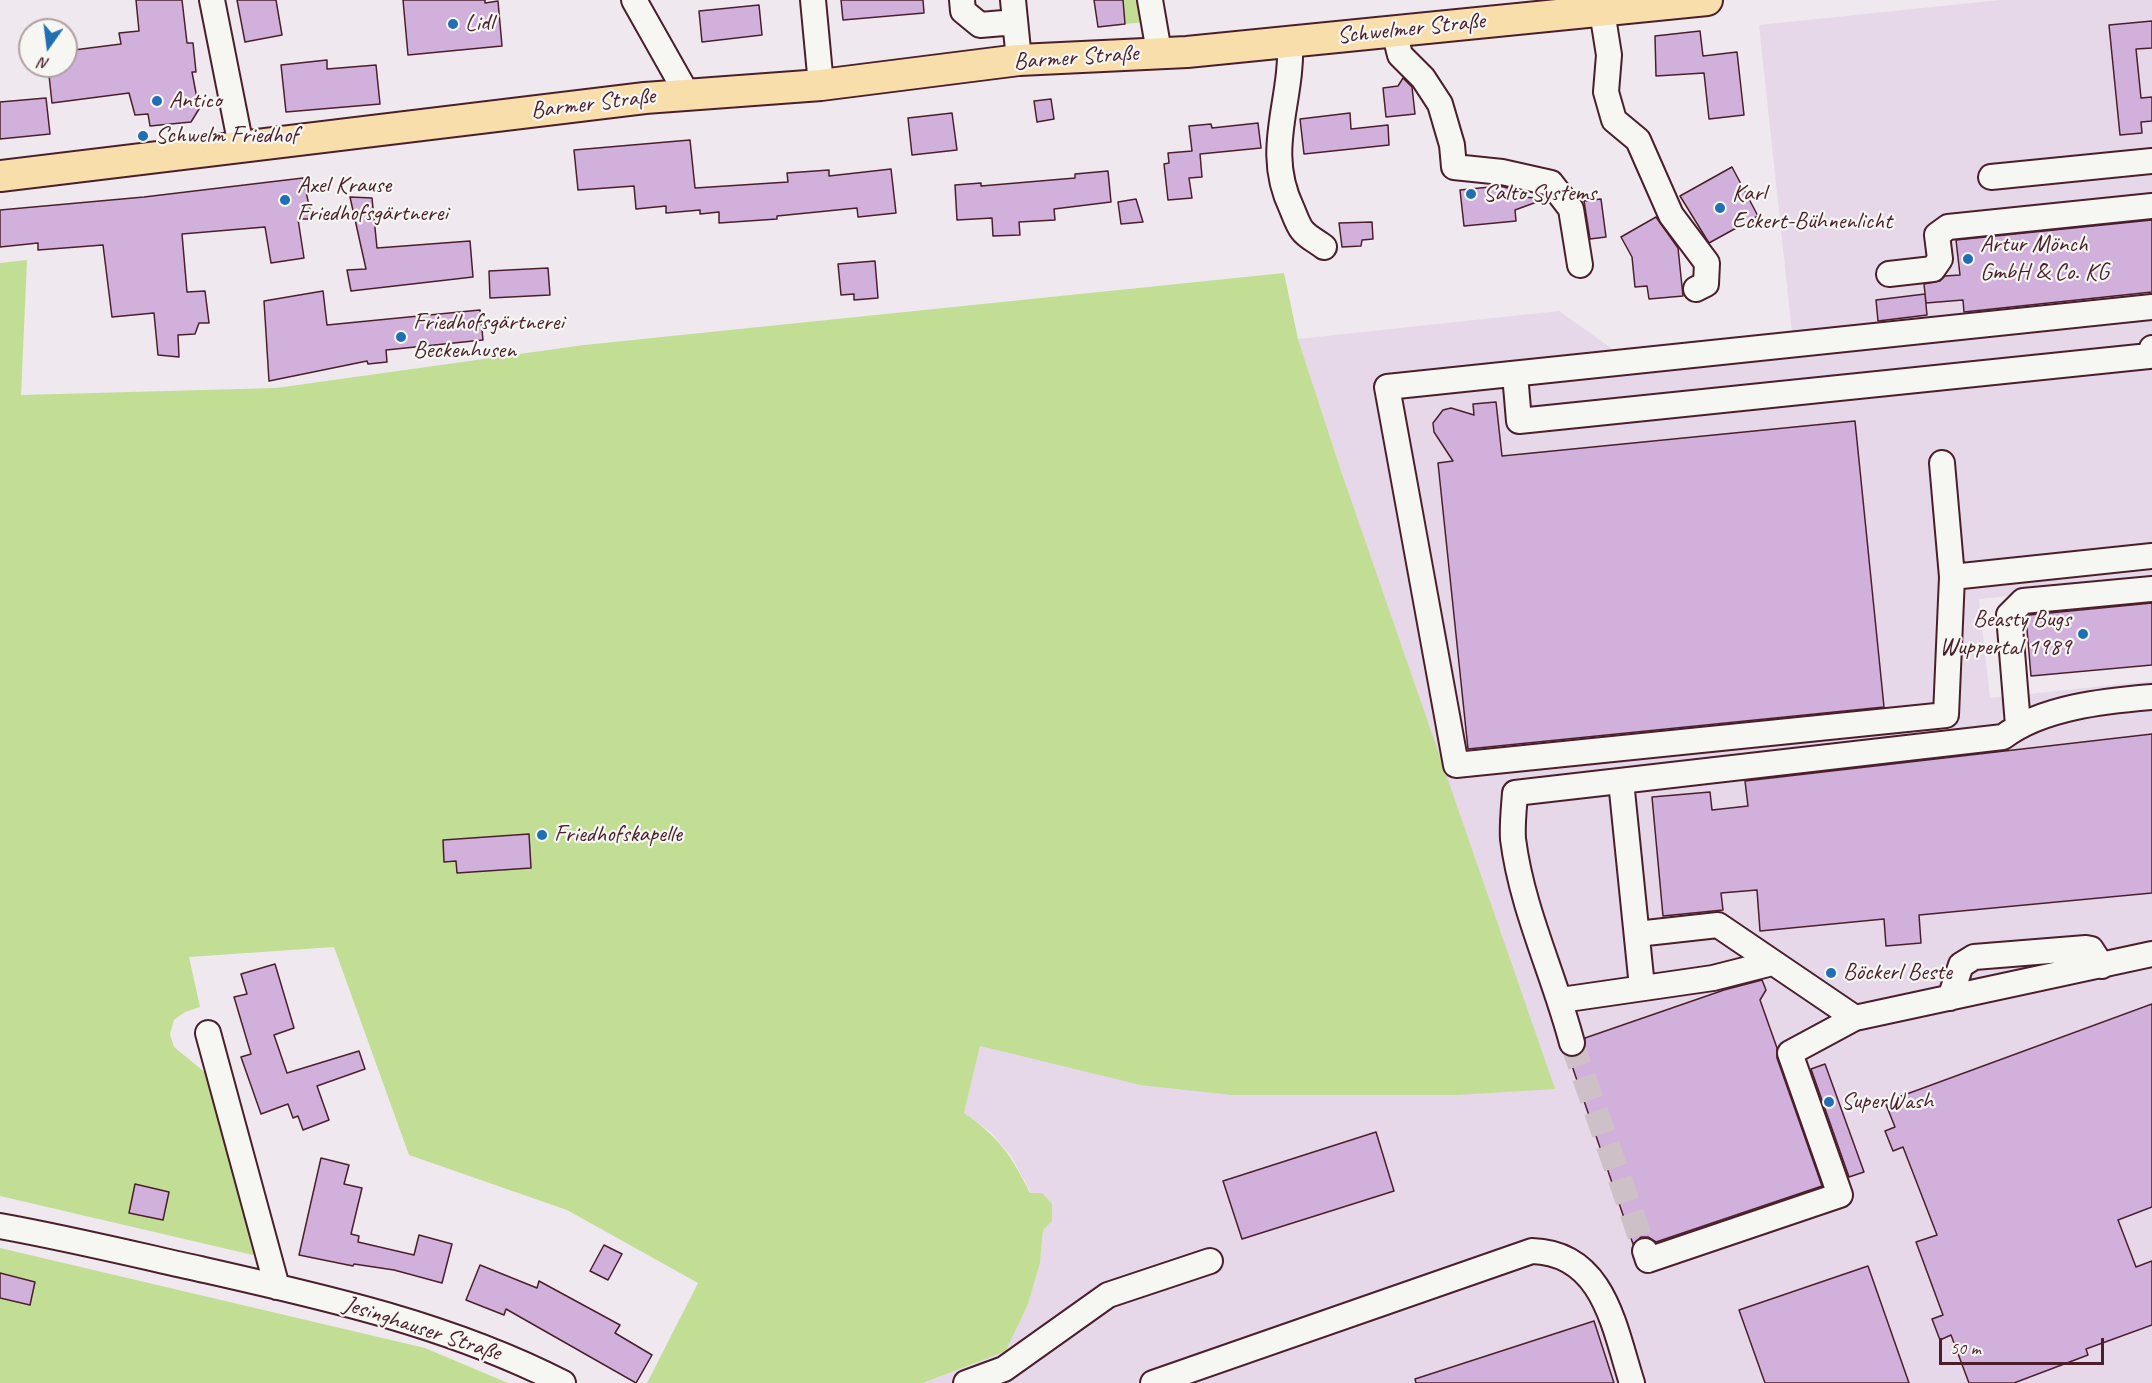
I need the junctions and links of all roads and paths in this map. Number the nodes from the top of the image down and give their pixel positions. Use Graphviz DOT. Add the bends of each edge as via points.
graph roads {
  1 [pos="212,0"];
  2 [pos="634,0"];
  3 [pos="813,0"];
  4 [pos="962,0"];
  5 [pos="1013,0"];
  6 [pos="1150,0"];
  7 [pos="1707,0"];
  8 [pos="1536,8"];
  9 [pos="1602,11"];
  10 [pos="1016,26"];
  11 [pos="1394,31"];
  12 [pos="1290,41"];
  13 [pos="1173,52"];
  14 [pos="1019,60"];
  15 [pos="821,85"];
  16 [pos="687,94"];
  17 [pos="241,146"];
  18 [pos="2152,161"];
  19 [pos="0,176"];
  20 [pos="1991,177"];
  21 [pos="2152,206"];
  22 [pos="1324,247"];
  23 [pos="1580,265"];
  24 [pos="1889,274"];
  25 [pos="1696,289"];
  26 [pos="2152,307"];
  27 [pos="2152,348"];
  28 [pos="1515,374"];
  29 [pos="1941,463"];
  30 [pos="2152,556"];
  31 [pos="1952,577"];
  32 [pos="2152,589"];
  33 [pos="2152,697"];
  34 [pos="2018,725"];
  35 [pos="1621,781"];
  36 [pos="1637,934"];
  37 [pos="2152,954"];
  38 [pos="1772,963"];
  39 [pos="2102,966"];
  40 [pos="1642,987"];
  41 [pos="1950,998"];
  42 [pos="1561,1000"];
  43 [pos="1855,1018"];
  44 [pos="208,1033"];
  45 [pos="1572,1042"];
  46 [pos="0,1226"];
  47 [pos="1645,1251"];
  48 [pos="1210,1261"];
  49 [pos="278,1287"];
  50 [pos="563,1383"];
  51 [pos="966,1383"];
  52 [pos="1153,1383"];
  53 [pos="1632,1383"];
  1 -- 17 [label="street"];
  2 -- 16 [label="street"];
  3 -- 15 [label="street"];
  4 -- 10 [label="street" via="963,11 980,25"];
  5 -- 10 [label="street"];
  6 -- 13 [label="street"];
  7 -- 9 [label="main road, Schwelmer Straße"];
  8 -- 9 [label="main road, Schwelmer Straße"];
  8 -- 11 [label="main road, Schwelmer Straße"];
  9 -- 25 [label="street" via="1609,55 1606,92 1614,120 1638,140 1671,215 1707,263 1706,284"];
  10 -- 14 [label="street"];
  11 -- 12 [label="main road, Schwelmer Straße"];
  11 -- 23 [label="street" via="1400,55 1440,104 1454,167 1551,183 1571,209"];
  12 -- 13 [label="main road, Schwelmer Straße"];
  12 -- 22 [label="street" via="1292,70 1278,166 1302,231"];
  13 -- 14 [label="main road, Barmer Straße"];
  14 -- 15 [label="main road, Barmer Straße"];
  15 -- 16 [label="main road, Barmer Straße"];
  16 -- 17 [label="main road, Barmer Straße"];
  17 -- 19 [label="main road, Barmer Straße"];
  18 -- 20 [label="street"];
  21 -- 24 [label="street" via="1948,227 1937,235 1940,259 1933,269"];
  26 -- 28 [label="street"];
  27 -- 28 [label="street" via="2149,356 1520,421"];
  28 -- 31 [label="street" via="1387,387 1456,765 1946,715"];
  29 -- 31 [label="street"];
  30 -- 31 [label="street"];
  32 -- 34 [label="street" via="2023,601 2009,615"];
  33 -- 34 [label="street" via="2094,702"];
  34 -- 35 [label="street" via="2003,736"];
  35 -- 36 [label="street"];
  35 -- 42 [label="street" via="1515,793 1513,838 1524,891 1538,945"];
  36 -- 38 [label="street" via="1718,925"];
  36 -- 40 [label="street"];
  37 -- 39 [label="street"];
  38 -- 40 [label="street" via="1713,978"];
  38 -- 43 [label="street"];
  39 -- 41 [label="street"];
  39 -- 41 [label="street" via="2091,949 2086,948 1974,957 1961,965"];
  40 -- 42 [label="street"];
  41 -- 43 [label="street"];
  42 -- 45 [label="street"];
  43 -- 47 [label="street" via="1790,1053 1840,1195 1648,1260"];
  44 -- 49 [label="street"];
  46 -- 49 [label="street, Jesinghauser Straße"];
  48 -- 51 [label="street" via="1108,1295 1004,1369"];
  49 -- 50 [label="street, Jesinghauser Straße" via="394,1317 504,1354"];
  52 -- 53 [label="street" via="1532,1251 1551,1251 1581,1267 1605,1299"];
}
